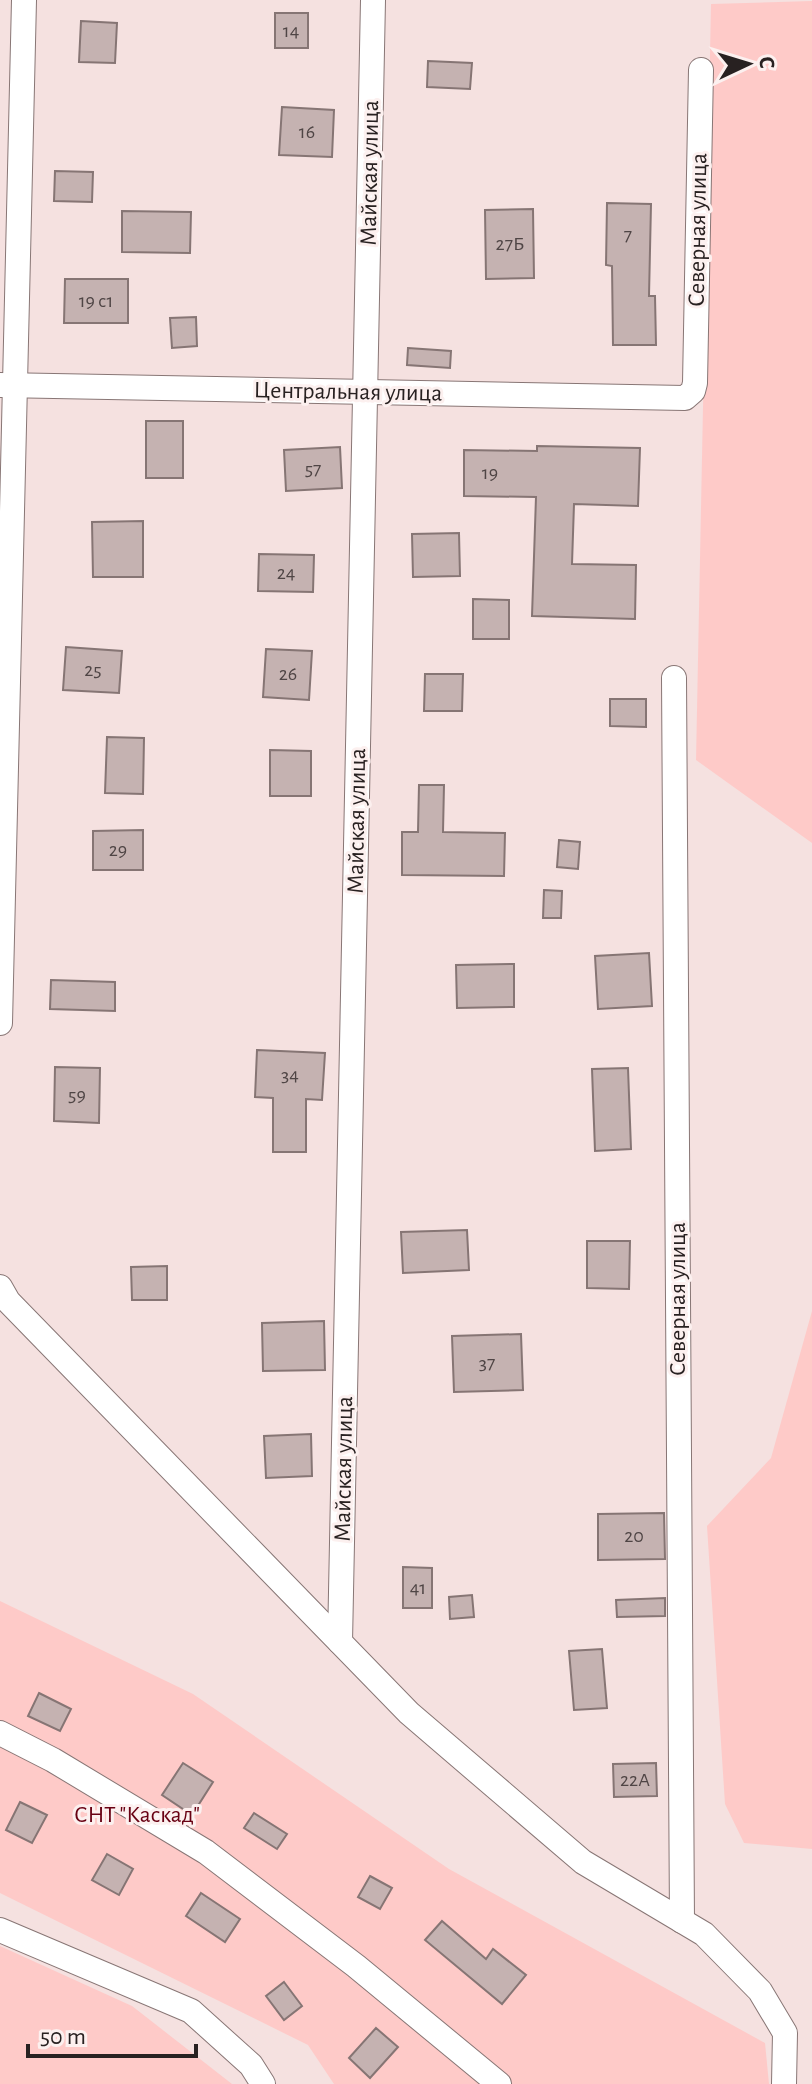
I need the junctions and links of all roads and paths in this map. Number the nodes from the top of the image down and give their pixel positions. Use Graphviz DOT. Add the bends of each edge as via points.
graph roads {
  1 [pos="24,0"];
  2 [pos="373,0"];
  3 [pos="12,57"];
  4 [pos="701,70"];
  5 [pos="8,385"];
  6 [pos="693,391"];
  7 [pos="366,392"];
  8 [pos="674,678"];
  9 [pos="4,714"];
  10 [pos="0,1023"];
  11 [pos="0,1287"];
  12 [pos="340,1642"];
  13 [pos="0,1733"];
  14 [pos="682,1921"];
  15 [pos="0,1930"];
  16 [pos="263,2084"];
  17 [pos="499,2084"];
  18 [pos="784,2084"];
  1 -- 3 [label="street"];
  2 -- 7 [label="street, Майская улица"];
  3 -- 5 [label="street"];
  4 -- 6 [label="street, Северная улица"];
  5 -- 7 [label="street, Центральная улица"];
  5 -- 9 [label="street"];
  6 -- 7 [label="street, Центральная улица" via="685,398"];
  7 -- 12 [label="street, Майская улица"];
  8 -- 14 [label="street, Северная улица"];
  9 -- 10 [label="street"];
  11 -- 12 [label="street"];
  12 -- 14 [label="street" via="409,1713 583,1862"];
  13 -- 17 [label="street" via="206,1852"];
  14 -- 18 [label="street" via="704,1934 760,1991 785,2033"];
  15 -- 16 [label="street" via="191,2011 251,2065"];
}
